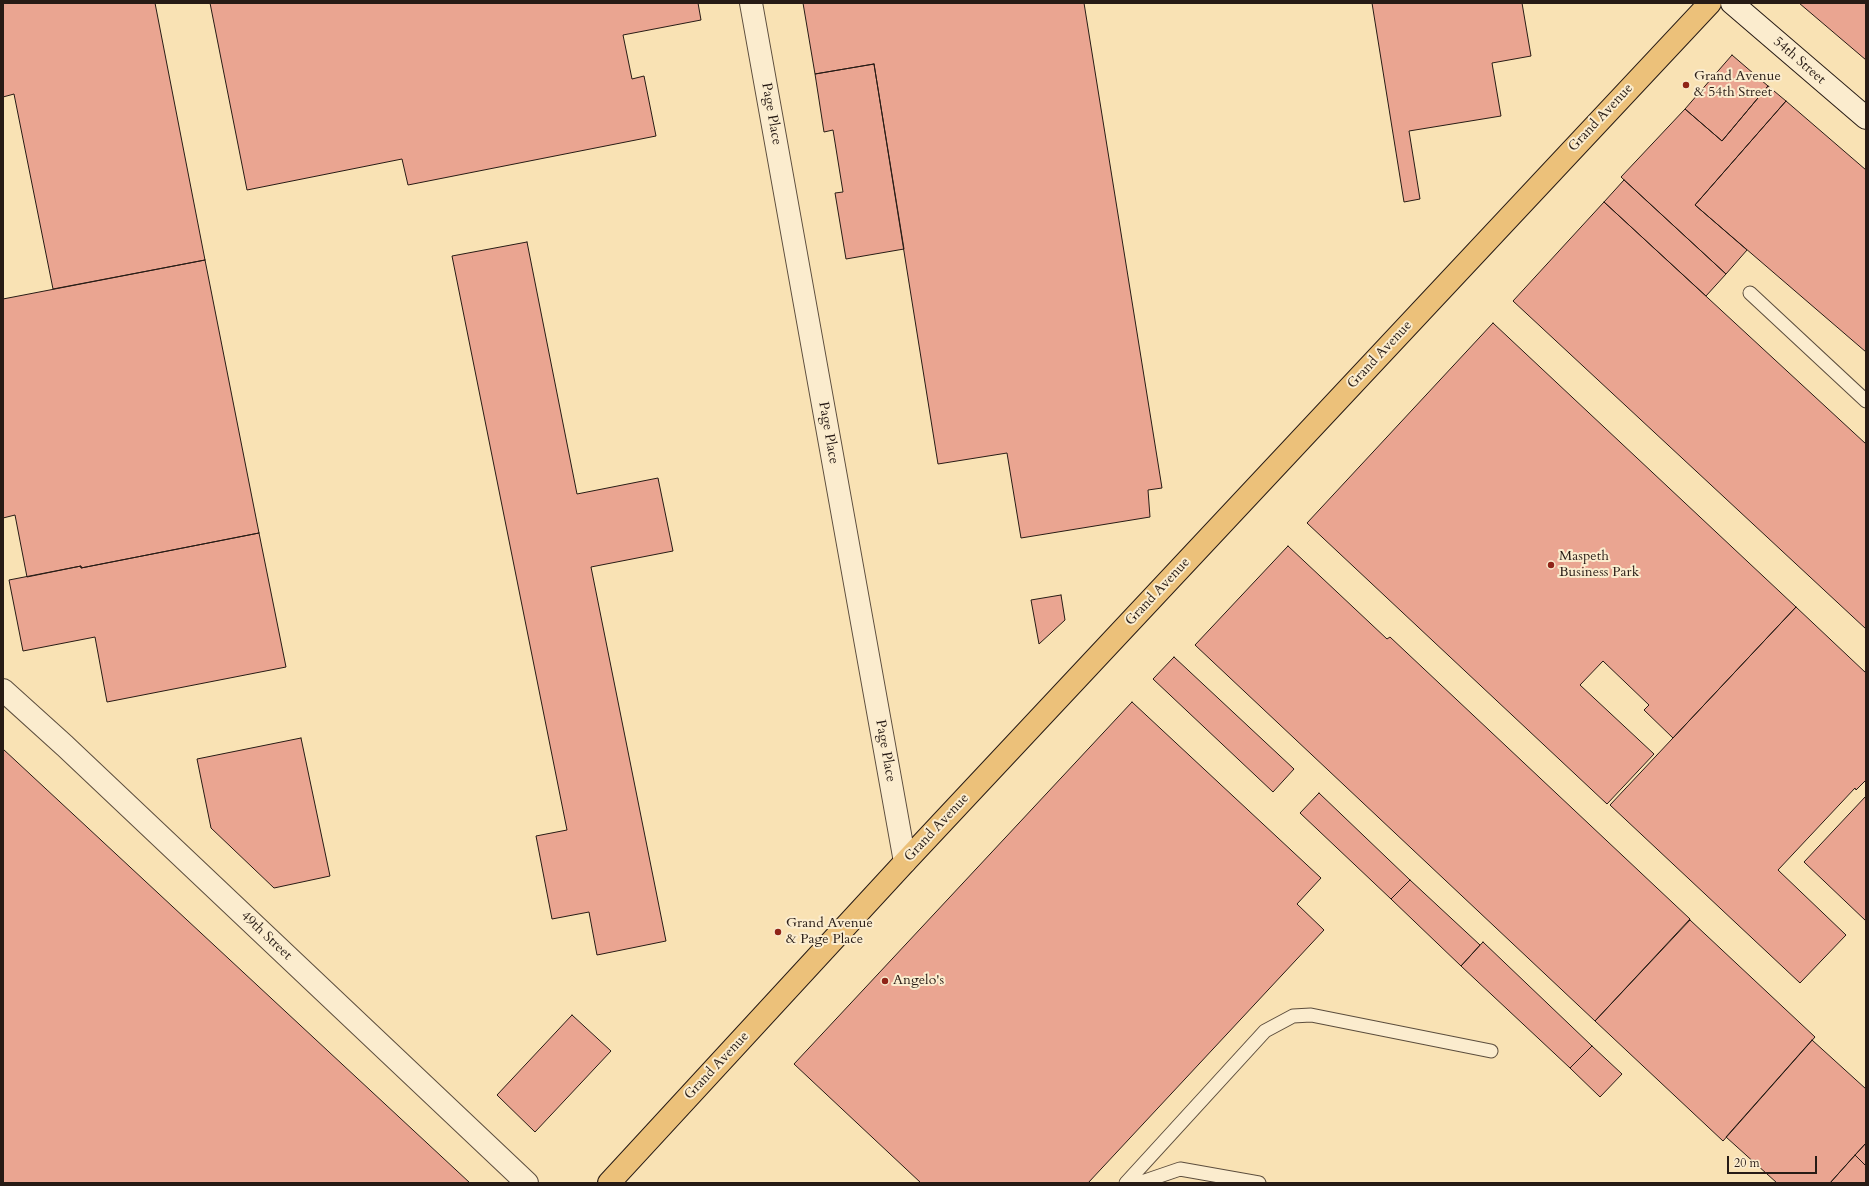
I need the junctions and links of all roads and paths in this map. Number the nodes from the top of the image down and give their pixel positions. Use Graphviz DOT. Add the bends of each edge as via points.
graph roads {
  1 [pos="751,3"];
  2 [pos="1710,3"];
  3 [pos="1732,3"];
  4 [pos="1866,118"];
  5 [pos="1750,294"];
  6 [pos="1866,401"];
  7 [pos="3,690"];
  8 [pos="905,862"];
  9 [pos="1491,1052"];
  10 [pos="527,1183"];
  11 [pos="609,1183"];
  12 [pos="1126,1183"];
  13 [pos="1138,1183"];
  14 [pos="1259,1183"];
  1 -- 8 [label="street, Page Place"];
  2 -- 8 [label="main road, Grand Avenue"];
  3 -- 4 [label="street, 54th Street"];
  5 -- 6 [label="lane"];
  7 -- 10 [label="street, 49th Street"];
  8 -- 11 [label="main road, Grand Avenue"];
  9 -- 12 [label="lane" via="1311,1015 1293,1016 1265,1031"];
  13 -- 14 [label="lane" via="1180,1169"];
}
